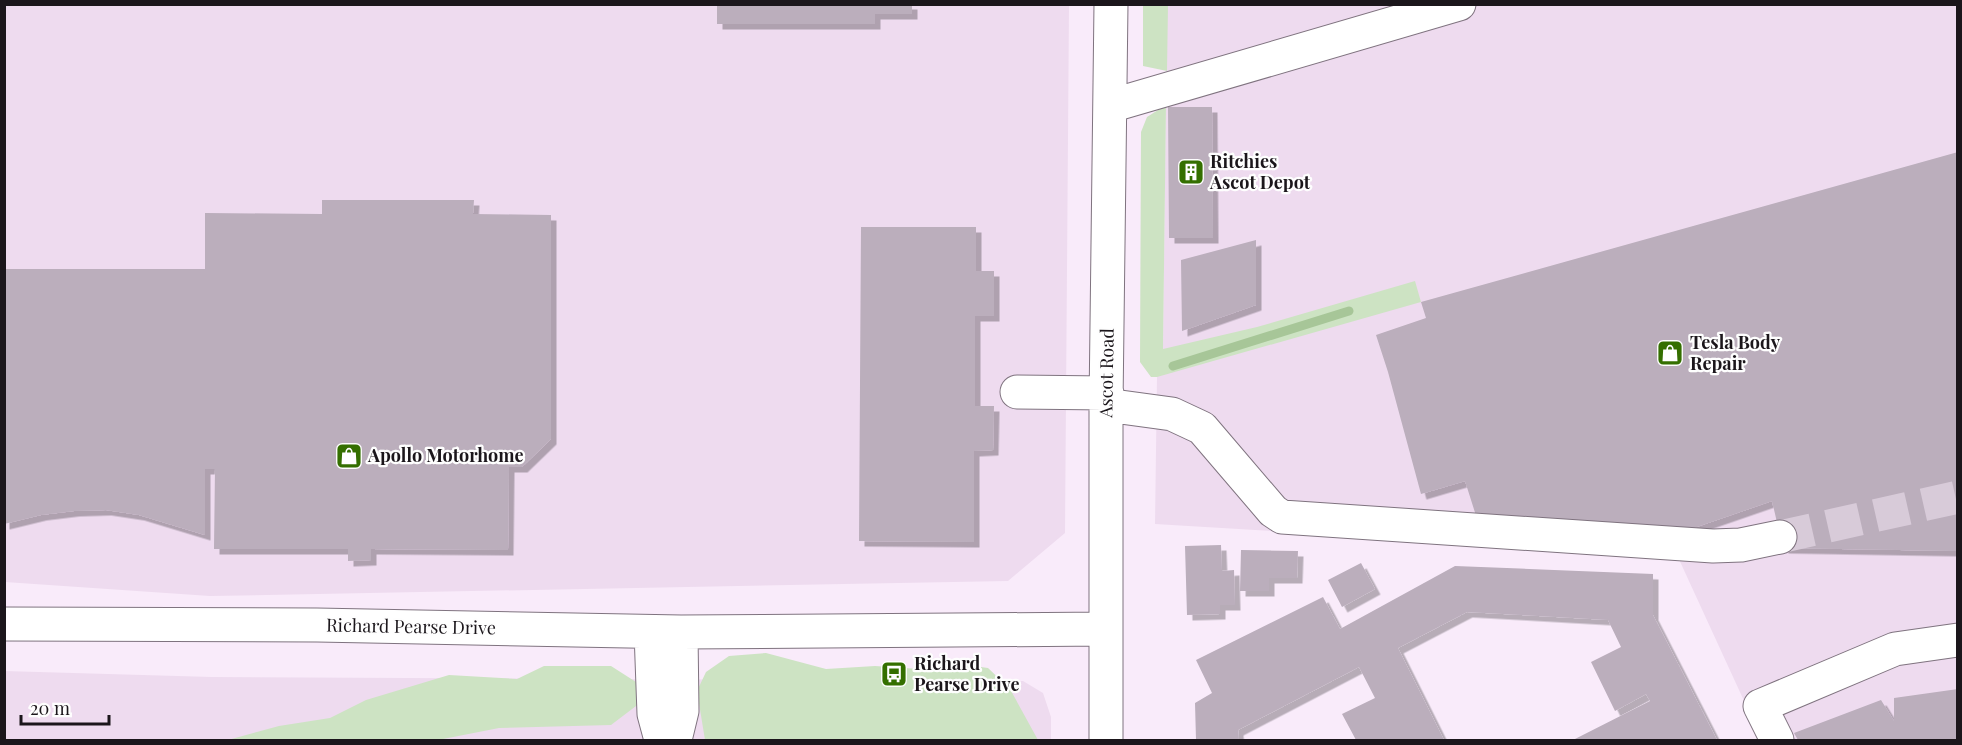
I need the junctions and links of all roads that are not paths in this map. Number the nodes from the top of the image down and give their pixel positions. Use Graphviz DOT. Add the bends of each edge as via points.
graph roads {
  1 [pos="1111,4"];
  2 [pos="1459,4"];
  3 [pos="1110,106"];
  4 [pos="1017,392"];
  5 [pos="1107,399"];
  6 [pos="1780,537"];
  7 [pos="4,624"];
  8 [pos="1105,629"];
  9 [pos="666,632"];
  10 [pos="1958,640"];
  11 [pos="661,741"];
  12 [pos="675,741"];
  13 [pos="1106,741"];
  14 [pos="1777,741"];
  1 -- 3 [label="street, Ascot Road"];
  2 -- 3 [label="street"];
  3 -- 5 [label="street, Ascot Road"];
  4 -- 5 [label="street"];
  5 -- 6 [label="street" via="1172,414 1202,428 1282,517 1713,546 1741,546"];
  5 -- 8 [label="street, Ascot Road"];
  7 -- 9 [label="street, Richard Pearse Drive"];
  8 -- 9 [label="street, Richard Pearse Drive"];
  8 -- 13 [label="street, Ascot Road"];
  9 -- 11 [label="street" via="654,714"];
  9 -- 12 [label="street" via="682,711"];
  10 -- 14 [label="street" via="1895,649 1760,706"];
}
